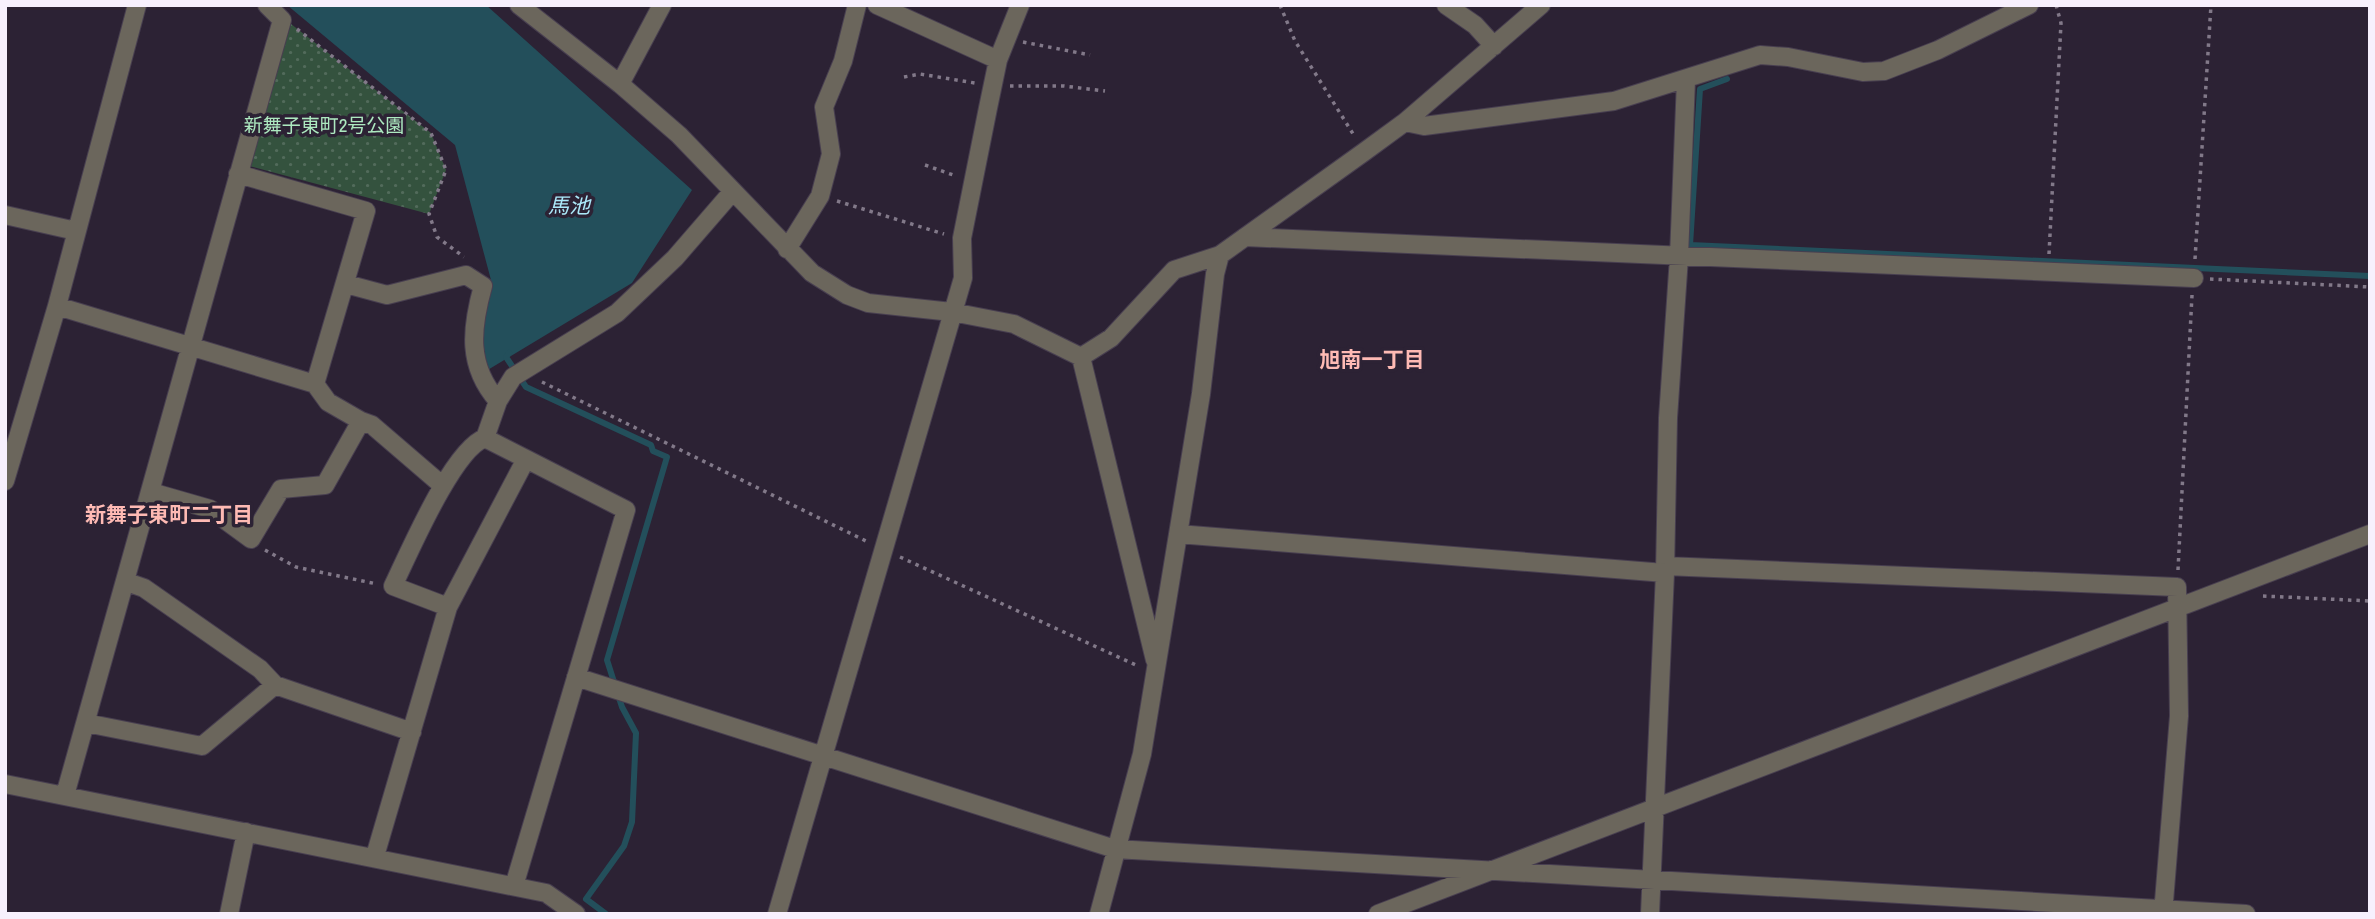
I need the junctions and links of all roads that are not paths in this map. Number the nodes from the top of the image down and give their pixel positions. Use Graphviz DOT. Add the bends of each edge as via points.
graph roads {
  1 [pos="137,5"];
  2 [pos="267,5"];
  3 [pos="519,5"];
  4 [pos="662,5"];
  5 [pos="858,5"];
  6 [pos="877,5"];
  7 [pos="1020,5"];
  8 [pos="1446,5"];
  9 [pos="1541,5"];
  10 [pos="2029,5"];
  11 [pos="1494,46"];
  12 [pos="998,60"];
  13 [pos="1686,80"];
  14 [pos="620,84"];
  15 [pos="1405,122"];
  16 [pos="239,174"];
  17 [pos="733,191"];
  18 [pos="5,215"];
  19 [pos="76,232"];
  20 [pos="1245,237"];
  21 [pos="787,249"];
  22 [pos="1220,255"];
  23 [pos="1679,257"];
  24 [pos="2194,278"];
  25 [pos="345,284"];
  26 [pos="57,306"];
  27 [pos="952,312"];
  28 [pos="191,345"];
  29 [pos="1081,357"];
  30 [pos="315,384"];
  31 [pos="498,401"];
  32 [pos="361,421"];
  33 [pos="485,438"];
  34 [pos="526,459"];
  35 [pos="5,481"];
  36 [pos="443,486"];
  37 [pos="151,492"];
  38 [pos="1178,534"];
  39 [pos="2370,534"];
  40 [pos="1665,569"];
  41 [pos="127,582"];
  42 [pos="448,607"];
  43 [pos="2176,609"];
  44 [pos="1156,671"];
  45 [pos="576,677"];
  46 [pos="275,685"];
  47 [pos="86,723"];
  48 [pos="412,732"];
  49 [pos="824,757"];
  50 [pos="5,784"];
  51 [pos="65,795"];
  52 [pos="1655,808"];
  53 [pos="246,832"];
  54 [pos="1115,849"];
  55 [pos="375,856"];
  56 [pos="1486,871"];
  57 [pos="1651,879"];
  58 [pos="513,886"];
  59 [pos="2163,911"];
  60 [pos="229,914"];
  61 [pos="576,914"];
  62 [pos="778,914"];
  63 [pos="1099,914"];
  64 [pos="1378,914"];
  65 [pos="1650,914"];
  66 [pos="2246,914"];
  1 -- 19 [label="street"];
  2 -- 16 [label="street" via="282,20"];
  3 -- 14 [label="street"];
  4 -- 14 [label="street"];
  5 -- 21 [label="street" via="844,61 824,107 831,154 820,195"];
  6 -- 12 [label="street"];
  7 -- 12 [label="street"];
  8 -- 11 [label="street" via="1475,25"];
  9 -- 11 [label="street"];
  10 -- 13 [label="street" via="1884,71 1863,72 1760,55"];
  11 -- 15 [label="street"];
  12 -- 27 [label="street" via="962,240 963,278"];
  13 -- 15 [label="street" via="1614,101 1424,126"];
  13 -- 23 [label="street"];
  14 -- 17 [label="street" via="679,135"];
  15 -- 20 [label="street"];
  16 -- 25 [label="street" via="366,211"];
  16 -- 28 [label="street"];
  17 -- 21 [label="street"];
  17 -- 31 [label="street" via="675,258 617,313 513,377"];
  18 -- 19 [label="street"];
  19 -- 26 [label="street"];
  20 -- 22 [label="street"];
  20 -- 23 [label="street"];
  21 -- 27 [label="street" via="812,273 847,295 868,303"];
  22 -- 29 [label="street" via="1174,270 1111,338"];
  22 -- 38 [label="street"];
  23 -- 24 [label="street"];
  23 -- 40 [label="street" via="1668,418"];
  25 -- 30 [label="street"];
  25 -- 31 [label="street" via="387,295 466,275 483,286 472,337 478,373"];
  26 -- 28 [label="street"];
  26 -- 35 [label="street"];
  27 -- 29 [label="street" via="1014,324"];
  27 -- 49 [label="street"];
  28 -- 30 [label="street"];
  28 -- 37 [label="street"];
  29 -- 44 [label="street"];
  30 -- 32 [label="street" via="328,402"];
  31 -- 33 [label="street"];
  32 -- 36 [label="street" via="372,425"];
  32 -- 37 [label="street" via="325,485 281,489 251,539 210,509"];
  33 -- 34 [label="street"];
  33 -- 36 [label="street" via="475,441"];
  34 -- 42 [label="street"];
  34 -- 45 [label="street" via="626,510"];
  36 -- 42 [label="street" via="393,586"];
  37 -- 41 [label="street"];
  38 -- 40 [label="street"];
  38 -- 44 [label="street"];
  39 -- 43 [label="street"];
  40 -- 43 [label="street" via="2177,587"];
  40 -- 52 [label="street"];
  41 -- 46 [label="street" via="144,587 260,669"];
  41 -- 47 [label="street"];
  42 -- 48 [label="street"];
  43 -- 52 [label="street"];
  43 -- 59 [label="street" via="2179,716"];
  44 -- 54 [label="street" via="1142,754"];
  45 -- 49 [label="street"];
  45 -- 58 [label="street"];
  46 -- 47 [label="street" via="202,746"];
  46 -- 48 [label="street"];
  47 -- 51 [label="street"];
  48 -- 55 [label="street"];
  49 -- 54 [label="street"];
  49 -- 62 [label="street"];
  50 -- 51 [label="street"];
  51 -- 53 [label="street"];
  52 -- 56 [label="street"];
  52 -- 57 [label="street"];
  53 -- 55 [label="street"];
  53 -- 60 [label="street"];
  54 -- 56 [label="street"];
  54 -- 63 [label="street"];
  55 -- 58 [label="street"];
  56 -- 57 [label="street"];
  56 -- 64 [label="street"];
  57 -- 59 [label="street"];
  57 -- 65 [label="street"];
  58 -- 61 [label="street" via="546,893"];
  59 -- 66 [label="street"];
}
